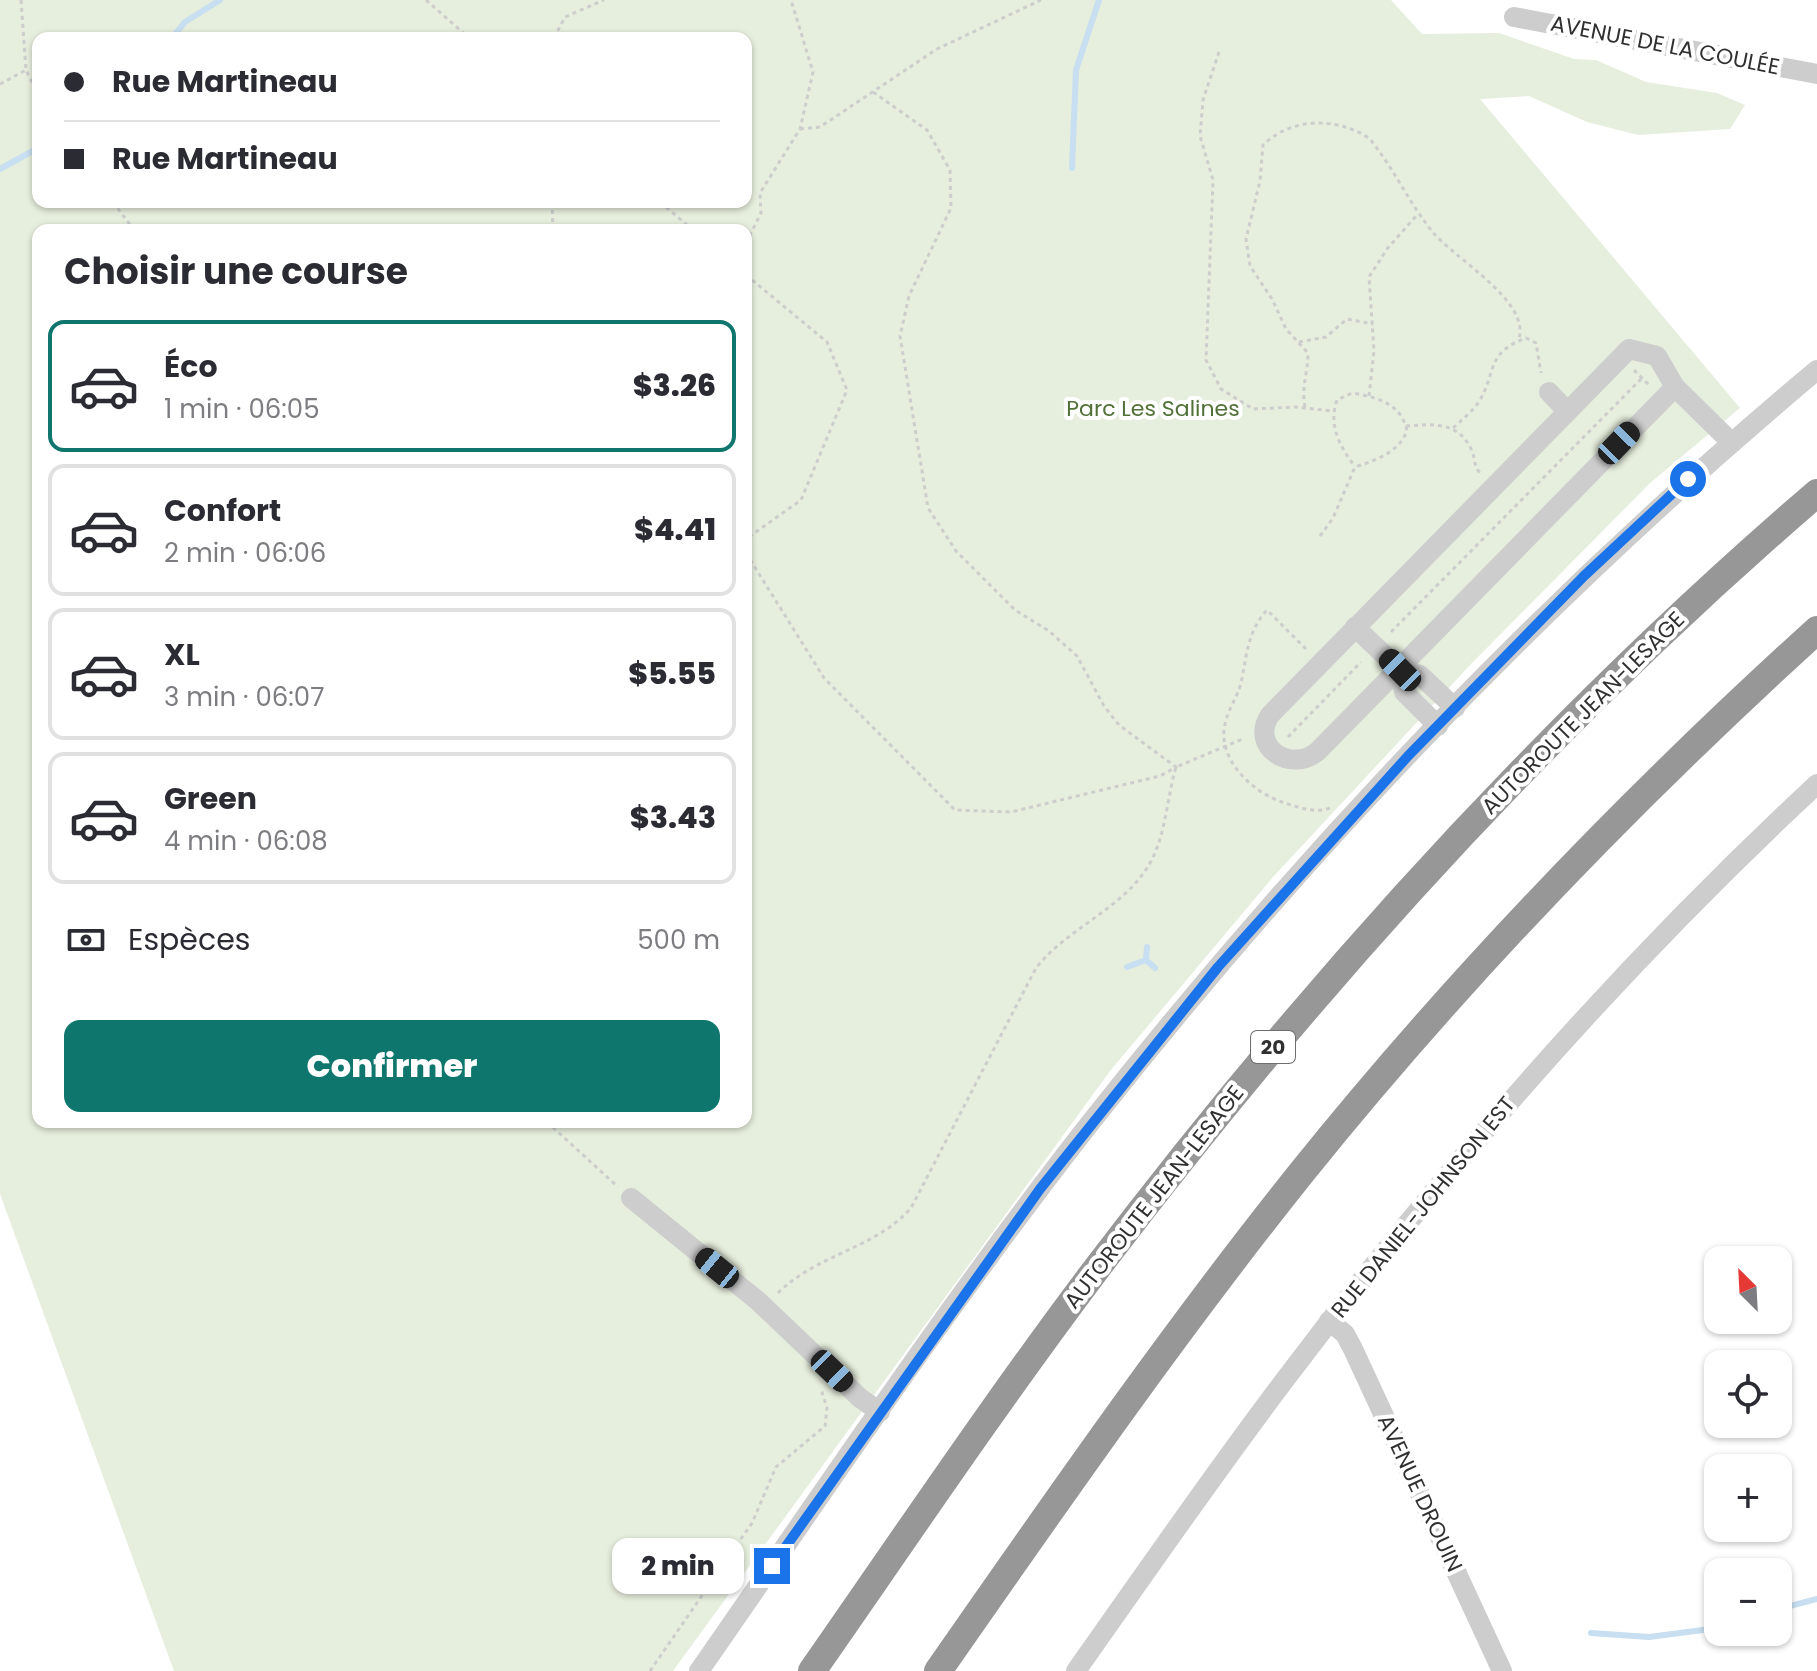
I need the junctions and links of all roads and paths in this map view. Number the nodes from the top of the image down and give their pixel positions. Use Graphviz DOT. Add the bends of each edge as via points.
graph roads {
  1 [pos="21,0"];
  2 [pos="426,0"];
  3 [pos="604,0"];
  4 [pos="791,0"];
  5 [pos="1041,0"];
  6 [pos="1514,17"];
  7 [pos="462,32"];
  8 [pos="557,32"];
  9 [pos="1219,52"];
  10 [pos="26,70"];
  11 [pos="1817,74"];
  12 [pos="32,82"];
  13 [pos="0,84"];
  14 [pos="873,92"];
  15 [pos="800,129"];
  16 [pos="667,208"];
  17 [pos="1419,214"];
  18 [pos="686,224"];
  19 [pos="752,231"];
  20 [pos="752,280"];
  21 [pos="1373,324"];
  22 [pos="1518,341"];
  23 [pos="1299,342"];
  24 [pos="1817,370"];
  25 [pos="1642,378"];
  26 [pos="1675,387"];
  27 [pos="1549,392"];
  28 [pos="1369,396"];
  29 [pos="1305,407"];
  30 [pos="1566,410"];
  31 [pos="1333,411"];
  32 [pos="1406,426"];
  33 [pos="1453,428"];
  34 [pos="1731,442"];
  35 [pos="1355,467"];
  36 [pos="1474,468"];
  37 [pos="1817,493"];
  38 [pos="752,535"];
  39 [pos="1320,536"];
  40 [pos="752,563"];
  41 [pos="1355,627"];
  42 [pos="1817,630"];
  43 [pos="1391,632"];
  44 [pos="1303,653"];
  45 [pos="1361,662"];
  46 [pos="1400,670"];
  47 [pos="1455,708"];
  48 [pos="1438,726"];
  49 [pos="1253,735"];
  50 [pos="1226,745"];
  51 [pos="1280,745"];
  52 [pos="1176,767"];
  53 [pos="1817,784"];
  54 [pos="1336,804"];
  55 [pos="554,1128"];
  56 [pos="631,1198"];
  57 [pos="775,1297"];
  58 [pos="1329,1321"];
  59 [pos="817,1381"];
  60 [pos="880,1412"];
  61 [pos="650,1671"];
  62 [pos="699,1671"];
  63 [pos="812,1671"];
  64 [pos="938,1671"];
  65 [pos="1076,1671"];
  66 [pos="1502,1671"];
  1 -- 10 [label="path"];
  2 -- 7 [label="path"];
  3 -- 8 [label="path" via="565,17"];
  4 -- 15 [label="path" via="813,72"];
  5 -- 14 [label="path" via="937,49"];
  6 -- 11 [label="street, AVENUE DE LA COULÉE"];
  9 -- 29 [label="path" via="1203,100 1200,136 1213,180 1206,360 1221,389 1253,409"];
  10 -- 12 [label="path"];
  10 -- 13 [label="path"];
  14 -- 15 [label="path" via="820,127"];
  14 -- 52 [label="path" via="927,130 950,170 951,208 909,296 900,336 928,508 965,561 1015,610 1077,656 1119,725"];
  15 -- 19 [label="path" via="760,193 761,213"];
  16 -- 18 [label="path"];
  17 -- 21 [label="path" via="1369,277"];
  17 -- 22 [label="path" via="1432,233 1505,298 1519,321"];
  17 -- 23 [label="path" via="1382,154 1354,128 1292,126 1263,145 1246,239 1250,266"];
  20 -- 38 [label="path" via="827,342 847,390 801,500"];
  21 -- 23 [label="path" via="1347,319 1326,337"];
  21 -- 28 [label="path"];
  22 -- 27 [label="path" via="1536,343"];
  22 -- 33 [label="path" via="1500,352 1480,400"];
  23 -- 29 [label="path" via="1308,353 1302,383"];
  24 -- 34 [label="street"];
  25 -- 43 [label="path"];
  26 -- 30 [label="street" via="1657,356 1629,349"];
  26 -- 34 [label="street"];
  26 -- 46 [label="street"];
  27 -- 30 [label="street"];
  28 -- 31 [label="path" via="1352,393 1337,400"];
  28 -- 32 [label="path" via="1398,410"];
  29 -- 31 [label="path"];
  30 -- 41 [label="street"];
  31 -- 35 [label="path" via="1338,442"];
  32 -- 33 [label="path"];
  32 -- 35 [label="path" via="1402,443"];
  33 -- 36 [label="path" via="1472,452"];
  34 -- 47 [label="street" via="1612,549"];
  35 -- 39 [label="path"];
  37 -- 63 [label="highway, AUTOROUTE JEAN-LESAGE / 20" via="1556,737 1298,1018 1076,1297"];
  40 -- 52 [label="path" via="824,678 955,810 1011,812 1160,776"];
  41 -- 46 [label="street"];
  41 -- 46 [label="street" via="1270,715 1264,733 1273,752 1291,761 1312,756"];
  42 -- 64 [label="highway" via="1560,880 1352,1111 1161,1355"];
  44 -- 50 [label="path" via="1308,648 1267,610 1251,629 1240,687 1225,721"];
  45 -- 51 [label="path"];
  46 -- 47 [label="street" via="1420,675"];
  46 -- 48 [label="street" via="1404,692"];
  47 -- 48 [label="street"];
  48 -- 60 [label="street" via="1305,867 1147,1053 1032,1200"];
  49 -- 50 [label="path"];
  50 -- 52 [label="path"];
  50 -- 54 [label="path" via="1239,772 1264,795 1306,809"];
  52 -- 57 [label="path" via="1152,861 1134,885 1065,938 1036,968 911,1208 882,1233 811,1268"];
  53 -- 58 [label="street, RUE DANIEL-JOHNSON EST" via="1710,886 1556,1049"];
  55 -- 56 [label="path"];
  56 -- 60 [label="street" via="758,1301"];
  58 -- 65 [label="street, RUE DANIEL-JOHNSON EST"];
  58 -- 66 [label="street, AVENUE DROUIN" via="1349,1340"];
  59 -- 61 [label="path" via="827,1408 825,1426 773,1470 752,1523"];
  60 -- 62 [label="street"];
}
